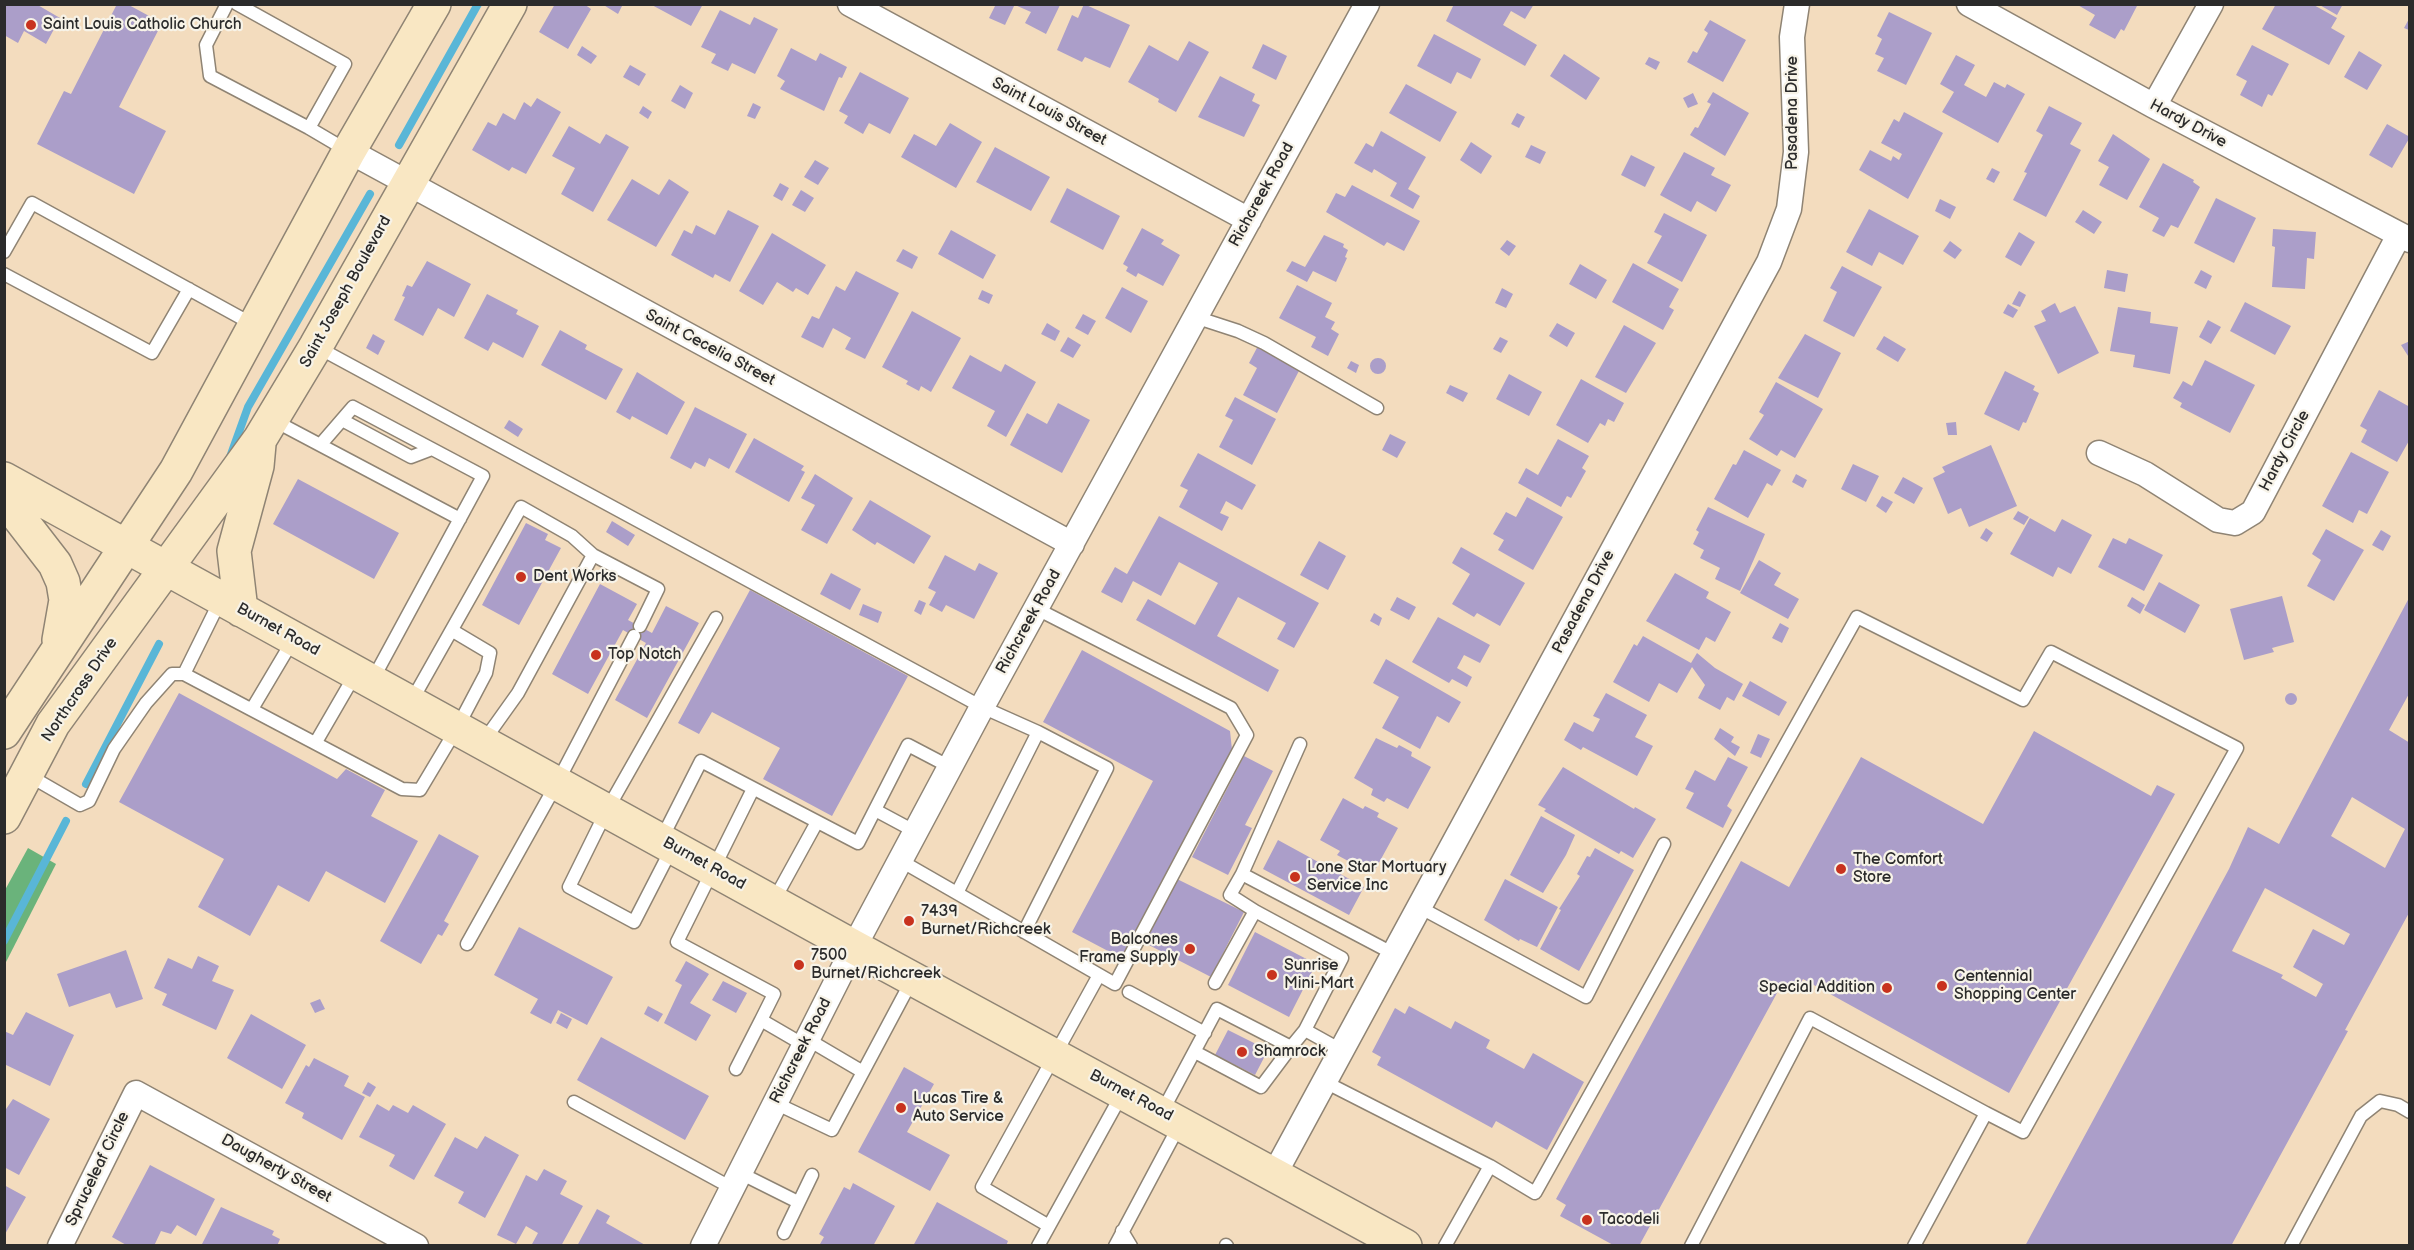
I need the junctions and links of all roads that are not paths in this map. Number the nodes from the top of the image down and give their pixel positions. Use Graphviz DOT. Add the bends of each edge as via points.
graph roads {
  1 [pos="227,4"];
  2 [pos="237,4"];
  3 [pos="434,4"];
  4 [pos="510,4"];
  5 [pos="850,4"];
  6 [pos="1367,4"];
  7 [pos="1797,4"];
  8 [pos="1969,4"];
  9 [pos="2211,4"];
  10 [pos="2154,106"];
  11 [pos="309,128"];
  12 [pos="349,151"];
  13 [pos="407,184"];
  14 [pos="1249,220"];
  15 [pos="2404,238"];
  16 [pos="4,252"];
  17 [pos="4,274"];
  18 [pos="189,290"];
  19 [pos="1196,317"];
  20 [pos="255,325"];
  21 [pos="316,346"];
  22 [pos="1377,408"];
  23 [pos="266,429"];
  24 [pos="321,444"];
  25 [pos="2099,453"];
  26 [pos="4,479"];
  27 [pos="4,498"];
  28 [pos="460,519"];
  29 [pos="1072,544"];
  30 [pos="125,546"];
  31 [pos="593,555"];
  32 [pos="165,568"];
  33 [pos="231,604"];
  34 [pos="1035,609"];
  35 [pos="716,618"];
  36 [pos="453,631"];
  37 [pos="294,639"];
  38 [pos="56,653"];
  39 [pos="184,674"];
  40 [pos="364,677"];
  41 [pos="410,703"];
  42 [pos="982,707"];
  43 [pos="252,709"];
  44 [pos="4,732"];
  45 [pos="1038,732"];
  46 [pos="470,735"];
  47 [pos="316,742"];
  48 [pos="1300,744"];
  49 [pos="950,766"];
  50 [pos="27,774"];
  51 [pos="557,783"];
  52 [pos="753,789"];
  53 [pos="607,810"];
  54 [pos="875,810"];
  55 [pos="4,817"];
  56 [pos="817,822"];
  57 [pos="916,832"];
  58 [pos="666,844"];
  59 [pos="1664,844"];
  60 [pos="901,861"];
  61 [pos="714,870"];
  62 [pos="1242,874"];
  63 [pos="957,893"];
  64 [pos="773,902"];
  65 [pos="1419,907"];
  66 [pos="1255,911"];
  67 [pos="1024,932"];
  68 [pos="467,944"];
  69 [pos="854,947"];
  70 [pos="1394,954"];
  71 [pos="1099,975"];
  72 [pos="913,979"];
  73 [pos="1215,983"];
  74 [pos="1129,992"];
  75 [pos="760,1020"];
  76 [pos="1305,1030"];
  77 [pos="1205,1033"];
  78 [pos="806,1042"];
  79 [pos="1291,1047"];
  80 [pos="1341,1050"];
  81 [pos="1195,1052"];
  82 [pos="1055,1055"];
  83 [pos="736,1069"];
  84 [pos="863,1072"];
  85 [pos="1324,1082"];
  86 [pos="1123,1091"];
  87 [pos="136,1093"];
  88 [pos="574,1102"];
  89 [pos="775,1103"];
  90 [pos="2409,1112"];
  91 [pos="1986,1113"];
  92 [pos="1171,1117"];
  93 [pos="1490,1166"];
  94 [pos="1275,1173"];
  95 [pos="812,1174"];
  96 [pos="736,1180"];
  97 [pos="798,1202"];
  98 [pos="1049,1226"];
  99 [pos="1122,1231"];
  100 [pos="784,1233"];
  101 [pos="1400,1244"];
  102 [pos="60,1245"];
  103 [pos="416,1245"];
  104 [pos="703,1245"];
  105 [pos="1038,1245"];
  106 [pos="1115,1245"];
  107 [pos="1131,1245"];
  108 [pos="1445,1245"];
  109 [pos="1690,1245"];
  110 [pos="1914,1245"];
  111 [pos="2291,1245"];
  1 -- 11 [label="lane" via="206,45 210,76"];
  2 -- 11 [label="lane" via="345,64"];
  3 -- 12 [label="main road"];
  4 -- 13 [label="main road, Saint Joseph Boulevard"];
  5 -- 14 [label="street, Saint Louis Street"];
  6 -- 14 [label="street, Richcreek Road"];
  7 -- 65 [label="street, Pasadena Drive" via="1792,37 1796,152 1789,209 1769,262"];
  8 -- 10 [label="street, Hardy Drive"];
  9 -- 10 [label="street"];
  10 -- 15 [label="street, Hardy Drive"];
  11 -- 12 [label="lane"];
  12 -- 13 [label="street, Saint Cecelia Street"];
  12 -- 20 [label="main road"];
  13 -- 21 [label="main road, Saint Joseph Boulevard"];
  13 -- 29 [label="street, Saint Cecelia Street"];
  14 -- 19 [label="street, Richcreek Road"];
  15 -- 25 [label="street, Hardy Circle" via="2253,512 2235,523 2218,520 2145,474"];
  16 -- 18 [label="lane" via="32,203"];
  17 -- 18 [label="lane" via="152,353"];
  18 -- 20 [label="lane"];
  19 -- 22 [label="lane" via="1264,343"];
  19 -- 29 [label="street, Richcreek Road"];
  20 -- 30 [label="main road" via="176,471"];
  21 -- 23 [label="main road, Saint Joseph Boulevard"];
  21 -- 42 [label="lane"];
  23 -- 24 [label="lane"];
  23 -- 32 [label="main road, Saint Joseph Boulevard"];
  23 -- 33 [label="main road" via="234,551"];
  24 -- 28 [label="lane"];
  24 -- 28 [label="lane" via="353,407 483,476"];
  26 -- 30 [label="main road, Burnet Road"];
  27 -- 38 [label="main road" via="55,564 63,582 66,600"];
  28 -- 40 [label="lane"];
  29 -- 34 [label="street, Richcreek Road"];
  30 -- 32 [label="main road, Burnet Road"];
  30 -- 38 [label="main road"];
  31 -- 36 [label="lane" via="572,536 521,507"];
  31 -- 46 [label="lane" via="518,693"];
  31 -- 51 [label="lane" via="658,589"];
  32 -- 33 [label="main road, Burnet Road"];
  32 -- 50 [label="main road, Northcross Drive" via="54,724"];
  33 -- 37 [label="main road, Burnet Road"];
  33 -- 39 [label="lane"];
  34 -- 42 [label="street, Richcreek Road"];
  34 -- 71 [label="lane" via="1231,708 1247,735 1115,984"];
  35 -- 53 [label="lane"];
  36 -- 41 [label="lane"];
  36 -- 46 [label="lane" via="490,653"];
  37 -- 40 [label="main road, Burnet Road"];
  37 -- 43 [label="lane"];
  38 -- 44 [label="main road"];
  39 -- 43 [label="lane"];
  39 -- 50 [label="lane" via="172,674 146,702 114,749 89,801 81,805"];
  40 -- 41 [label="main road, Burnet Road"];
  40 -- 47 [label="lane"];
  41 -- 46 [label="main road, Burnet Road"];
  42 -- 45 [label="lane"];
  42 -- 49 [label="street, Richcreek Road"];
  43 -- 47 [label="lane"];
  45 -- 63 [label="lane"];
  45 -- 67 [label="lane" via="1107,768"];
  46 -- 47 [label="lane" via="420,790 402,789"];
  46 -- 51 [label="main road, Burnet Road"];
  48 -- 62 [label="lane"];
  49 -- 54 [label="lane" via="908,745"];
  49 -- 57 [label="street, Richcreek Road"];
  50 -- 55 [label="main road, Northcross Drive"];
  51 -- 53 [label="main road, Burnet Road"];
  51 -- 68 [label="lane"];
  52 -- 56 [label="lane"];
  52 -- 58 [label="lane" via="701,761"];
  52 -- 61 [label="lane"];
  53 -- 58 [label="main road, Burnet Road"];
  53 -- 58 [label="lane" via="569,887 634,922"];
  54 -- 56 [label="lane" via="858,843"];
  54 -- 57 [label="lane"];
  56 -- 64 [label="lane"];
  57 -- 60 [label="street, Richcreek Road"];
  58 -- 61 [label="main road, Burnet Road"];
  59 -- 65 [label="lane" via="1586,997"];
  60 -- 63 [label="lane"];
  60 -- 69 [label="street, Richcreek Road"];
  61 -- 64 [label="main road, Burnet Road"];
  61 -- 75 [label="lane" via="677,942 774,994"];
  62 -- 66 [label="lane" via="1230,895"];
  62 -- 70 [label="lane"];
  63 -- 67 [label="lane"];
  64 -- 69 [label="main road, Burnet Road"];
  65 -- 70 [label="street, Pasadena Drive"];
  66 -- 73 [label="lane"];
  66 -- 76 [label="lane" via="1342,958"];
  67 -- 71 [label="lane"];
  69 -- 72 [label="main road, Burnet Road"];
  69 -- 78 [label="street, Richcreek Road"];
  70 -- 80 [label="street, Pasadena Drive"];
  71 -- 82 [label="lane"];
  72 -- 82 [label="main road, Burnet Road"];
  72 -- 84 [label="lane"];
  74 -- 77 [label="lane"];
  75 -- 78 [label="lane"];
  75 -- 83 [label="lane"];
  76 -- 79 [label="lane"];
  76 -- 80 [label="lane"];
  77 -- 79 [label="lane" via="1217,1009"];
  77 -- 81 [label="lane"];
  78 -- 84 [label="lane"];
  78 -- 89 [label="street, Richcreek Road"];
  79 -- 81 [label="lane" via="1261,1087"];
  80 -- 85 [label="street, Pasadena Drive"];
  81 -- 92 [label="lane"];
  82 -- 86 [label="main road, Burnet Road"];
  82 -- 98 [label="lane" via="982,1187"];
  84 -- 89 [label="lane" via="832,1130"];
  85 -- 93 [label="lane"];
  85 -- 94 [label="street, Pasadena Drive"];
  86 -- 92 [label="main road, Burnet Road"];
  86 -- 98 [label="lane"];
  87 -- 102 [label="street, Spruceleaf Circle"];
  87 -- 103 [label="street, Daugherty Street"];
  88 -- 96 [label="lane"];
  89 -- 96 [label="street, Richcreek Road"];
  90 -- 111 [label="lane" via="2380,1101 2361,1116"];
  91 -- 93 [label="lane" via="2023,1132 2237,747 2051,652 2023,700 1857,617 1535,1193"];
  91 -- 109 [label="lane" via="1810,1018"];
  91 -- 110 [label="lane"];
  92 -- 94 [label="main road, Burnet Road"];
  92 -- 99 [label="lane"];
  93 -- 108 [label="lane"];
  94 -- 101 [label="main road, Burnet Road"];
  95 -- 97 [label="lane"];
  96 -- 97 [label="lane"];
  96 -- 104 [label="street, Richcreek Road"];
  97 -- 100 [label="lane"];
  98 -- 105 [label="lane"];
  99 -- 106 [label="lane"];
  99 -- 107 [label="lane"];
}
